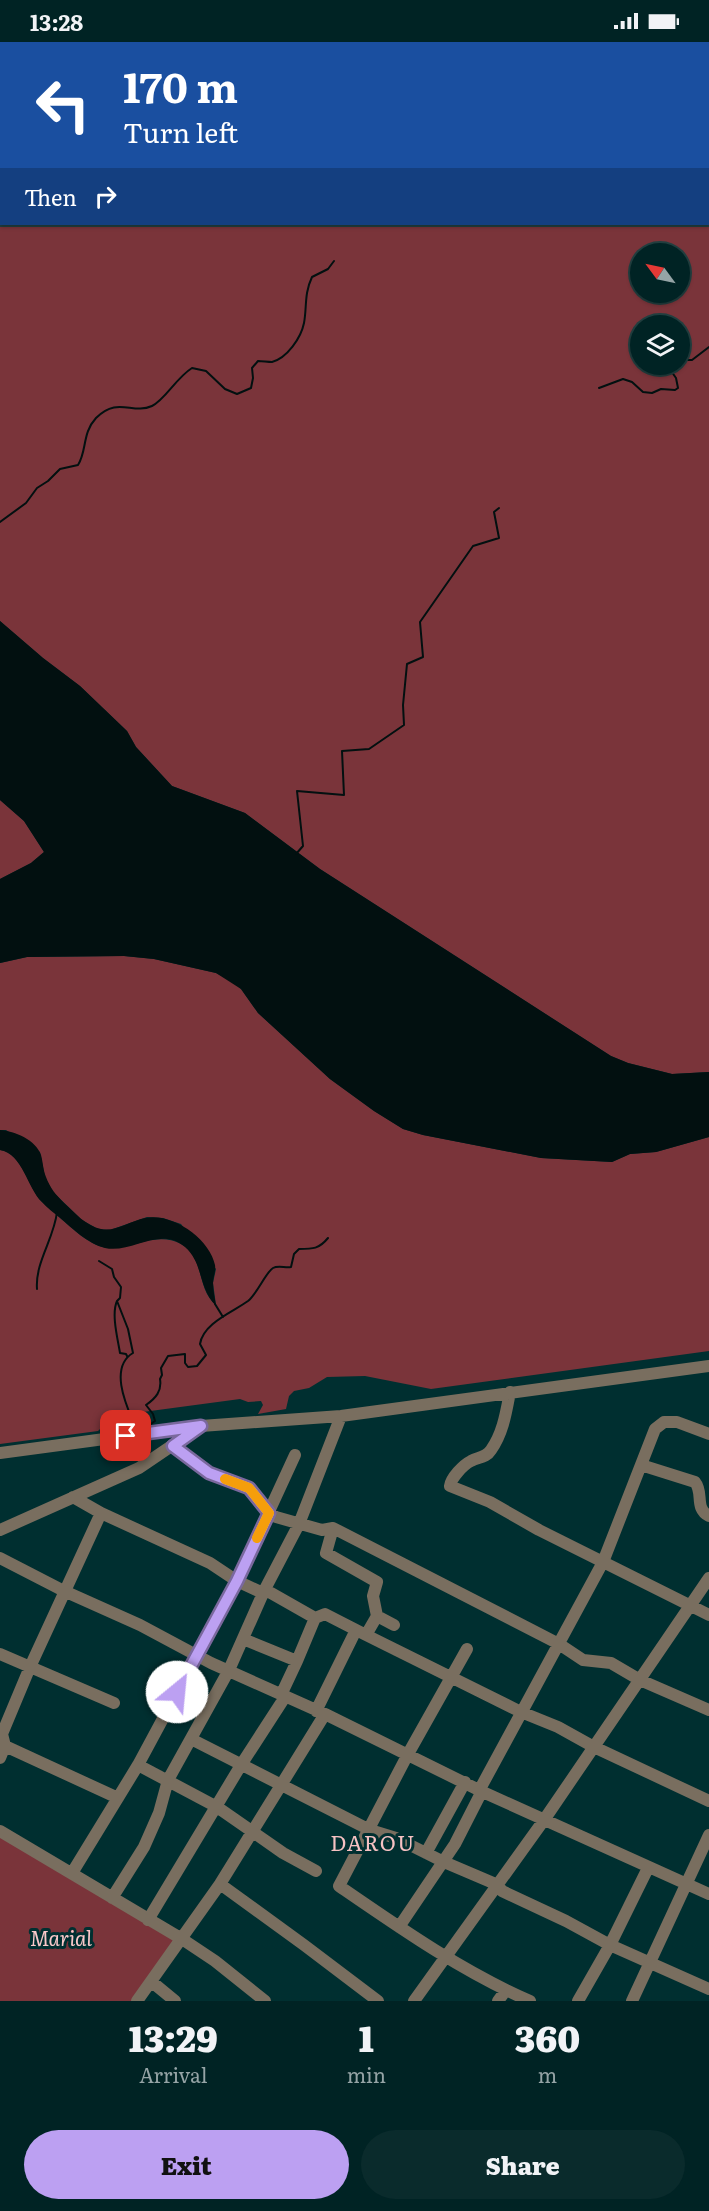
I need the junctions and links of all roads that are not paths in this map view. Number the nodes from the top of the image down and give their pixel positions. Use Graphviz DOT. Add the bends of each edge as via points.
graph roads {
  1 [pos="709,1366"];
  2 [pos="510,1392"];
  3 [pos="341,1416"];
  4 [pos="201,1426"];
  5 [pos="709,1434"];
  6 [pos="173,1446"];
  7 [pos="0,1453"];
  8 [pos="295,1455"];
  9 [pos="641,1466"];
  10 [pos="73,1497"];
  11 [pos="101,1513"];
  12 [pos="269,1513"];
  13 [pos="709,1516"];
  14 [pos="299,1524"];
  15 [pos="333,1528"];
  16 [pos="0,1530"];
  17 [pos="0,1558"];
  18 [pos="603,1562"];
  19 [pos="709,1578"];
  20 [pos="237,1581"];
  21 [pos="64,1591"];
  22 [pos="264,1591"];
  23 [pos="691,1607"];
  24 [pos="377,1616"];
  25 [pos="709,1616"];
  26 [pos="315,1617"];
  27 [pos="394,1625"];
  28 [pos="361,1633"];
  29 [pos="243,1639"];
  30 [pos="559,1644"];
  31 [pos="467,1649"];
  32 [pos="0,1654"];
  33 [pos="197,1656"];
  34 [pos="297,1661"];
  35 [pos="30,1667"];
  36 [pos="229,1670"];
  37 [pos="452,1677"];
  38 [pos="640,1680"];
  39 [pos="283,1696"];
  40 [pos="114,1703"];
  41 [pos="709,1710"];
  42 [pos="320,1712"];
  43 [pos="522,1712"];
  44 [pos="2,1738"];
  45 [pos="191,1739"];
  46 [pos="594,1748"];
  47 [pos="408,1754"];
  48 [pos="0,1758"];
  49 [pos="241,1765"];
  50 [pos="138,1766"];
  51 [pos="168,1780"];
  52 [pos="465,1782"];
  53 [pos="282,1785"];
  54 [pos="480,1789"];
  55 [pos="118,1798"];
  56 [pos="709,1801"];
  57 [pos="217,1807"];
  58 [pos="544,1820"];
  59 [pos="370,1830"];
  60 [pos="0,1831"];
  61 [pos="253,1833"];
  62 [pos="709,1834"];
  63 [pos="426,1853"];
  64 [pos="444,1862"];
  65 [pos="648,1868"];
  66 [pos="316,1871"];
  67 [pos="72,1873"];
  68 [pos="686,1883"];
  69 [pos="220,1884"];
  70 [pos="498,1885"];
  71 [pos="709,1894"];
  72 [pos="112,1898"];
  73 [pos="148,1920"];
  74 [pos="399,1927"];
  75 [pos="182,1940"];
  76 [pos="610,1945"];
  77 [pos="447,1956"];
  78 [pos="650,1964"];
  79 [pos="152,1982"];
  80 [pos="709,1989"];
  81 [pos="506,1990"];
  82 [pos="137,2001"];
  83 [pos="175,2001"];
  84 [pos="265,2001"];
  85 [pos="378,2001"];
  86 [pos="414,2001"];
  87 [pos="498,2001"];
  88 [pos="530,2001"];
  89 [pos="578,2001"];
  90 [pos="632,2001"];
  1 -- 2 [label="street"];
  2 -- 3 [label="street"];
  2 -- 18 [label="street" via="502,1433 490,1452 470,1461 450,1486 490,1502"];
  3 -- 4 [label="street"];
  3 -- 14 [label="street"];
  4 -- 6 [label="street"];
  4 -- 7 [label="street"];
  5 -- 9 [label="street" via="677,1422 664,1422 655,1430"];
  6 -- 10 [label="street" via="139,1468"];
  6 -- 12 [label="street" via="209,1473 249,1488"];
  8 -- 12 [label="street"];
  9 -- 13 [label="street" via="695,1482 700,1489 700,1508"];
  9 -- 18 [label="street"];
  10 -- 11 [label="street"];
  10 -- 16 [label="street"];
  11 -- 20 [label="street" via="210,1563"];
  11 -- 21 [label="street"];
  12 -- 14 [label="street"];
  12 -- 20 [label="street"];
  14 -- 15 [label="street" via="322,1530"];
  14 -- 22 [label="street"];
  15 -- 24 [label="street" via="326,1553 377,1582"];
  15 -- 30 [label="street"];
  17 -- 21 [label="street"];
  18 -- 23 [label="street"];
  18 -- 30 [label="street"];
  19 -- 23 [label="street"];
  20 -- 22 [label="street"];
  20 -- 33 [label="street"];
  21 -- 33 [label="street"];
  21 -- 35 [label="street"];
  22 -- 26 [label="street"];
  22 -- 29 [label="street"];
  23 -- 25 [label="street"];
  23 -- 38 [label="street"];
  24 -- 27 [label="street"];
  24 -- 28 [label="street"];
  26 -- 28 [label="street" via="325,1614"];
  26 -- 34 [label="street"];
  28 -- 37 [label="street"];
  28 -- 42 [label="street"];
  29 -- 34 [label="street"];
  29 -- 36 [label="street"];
  30 -- 38 [label="street" via="583,1660 610,1663"];
  30 -- 43 [label="street"];
  31 -- 37 [label="street"];
  32 -- 35 [label="street"];
  33 -- 36 [label="street"];
  33 -- 50 [label="street"];
  34 -- 39 [label="street"];
  35 -- 40 [label="street"];
  35 -- 44 [label="street"];
  36 -- 39 [label="street"];
  36 -- 45 [label="street"];
  37 -- 43 [label="street"];
  37 -- 47 [label="street"];
  38 -- 41 [label="street"];
  38 -- 46 [label="street"];
  39 -- 42 [label="street"];
  39 -- 49 [label="street"];
  42 -- 47 [label="street"];
  42 -- 53 [label="street"];
  43 -- 46 [label="street"];
  43 -- 54 [label="street"];
  44 -- 48 [label="street"];
  44 -- 55 [label="street"];
  45 -- 49 [label="street"];
  45 -- 51 [label="street"];
  46 -- 56 [label="street"];
  46 -- 58 [label="street"];
  47 -- 52 [label="street"];
  47 -- 59 [label="street"];
  49 -- 53 [label="street"];
  49 -- 57 [label="street"];
  50 -- 51 [label="street"];
  50 -- 55 [label="street"];
  51 -- 57 [label="street"];
  51 -- 72 [label="street" via="144,1847"];
  52 -- 54 [label="street"];
  52 -- 63 [label="street"];
  53 -- 59 [label="street"];
  53 -- 61 [label="street"];
  54 -- 58 [label="street"];
  54 -- 64 [label="street"];
  55 -- 67 [label="street"];
  57 -- 61 [label="street"];
  57 -- 73 [label="street"];
  58 -- 65 [label="street"];
  58 -- 70 [label="street"];
  59 -- 63 [label="street"];
  59 -- 74 [label="street" via="339,1886"];
  60 -- 67 [label="street"];
  61 -- 66 [label="street"];
  61 -- 69 [label="street"];
  62 -- 68 [label="street"];
  63 -- 64 [label="street"];
  64 -- 70 [label="street"];
  64 -- 74 [label="street"];
  65 -- 68 [label="street"];
  65 -- 76 [label="street"];
  67 -- 72 [label="street"];
  68 -- 71 [label="street"];
  68 -- 78 [label="street"];
  69 -- 75 [label="street"];
  69 -- 85 [label="street"];
  70 -- 76 [label="street" via="502,1891"];
  70 -- 77 [label="street"];
  72 -- 73 [label="street"];
  73 -- 75 [label="street"];
  74 -- 77 [label="street"];
  75 -- 79 [label="street"];
  75 -- 84 [label="street"];
  76 -- 78 [label="street"];
  76 -- 89 [label="street"];
  77 -- 81 [label="street"];
  77 -- 86 [label="street"];
  78 -- 80 [label="street"];
  78 -- 90 [label="street"];
  79 -- 82 [label="street"];
  79 -- 83 [label="street"];
  81 -- 87 [label="street"];
  81 -- 88 [label="street"];
}
